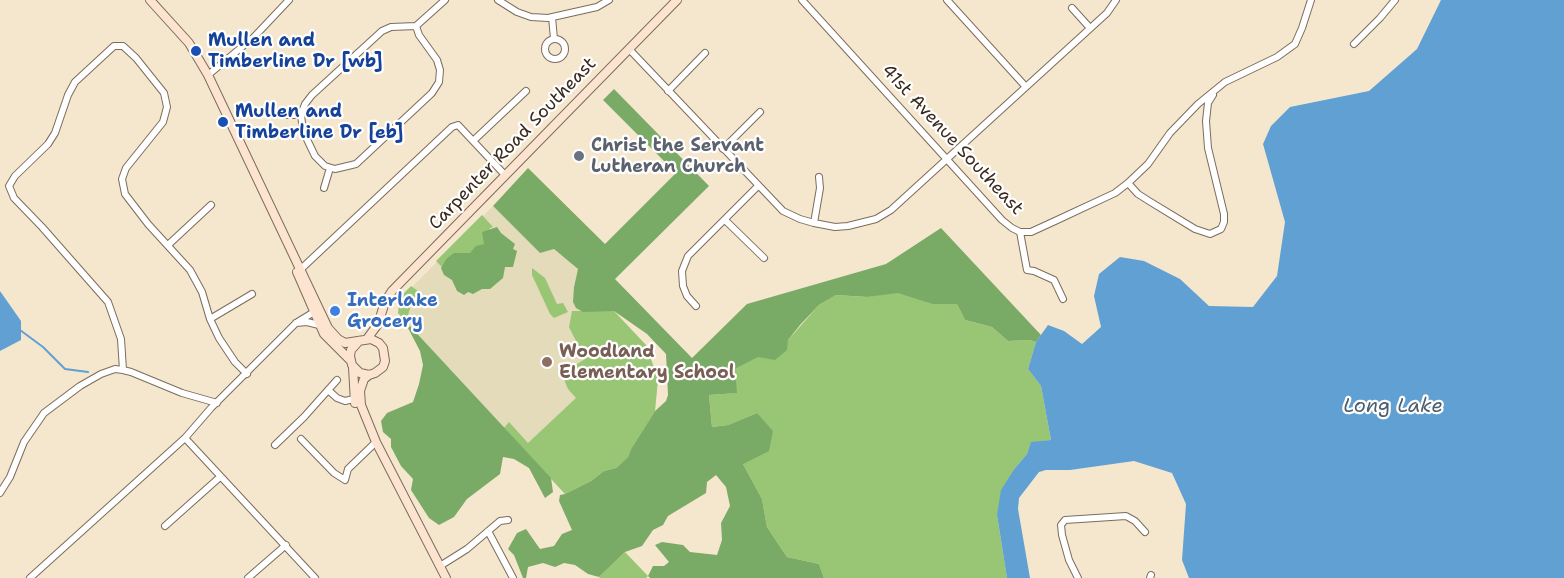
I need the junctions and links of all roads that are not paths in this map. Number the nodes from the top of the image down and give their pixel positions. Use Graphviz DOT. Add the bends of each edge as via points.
graph roads {
  1 [pos="150,0"];
  2 [pos="289,0"];
  3 [pos="445,0"];
  4 [pos="498,0"];
  5 [pos="609,0"];
  6 [pos="677,0"];
  7 [pos="802,0"];
  8 [pos="947,0"];
  9 [pos="1116,0"];
  10 [pos="1311,0"];
  11 [pos="1395,0"];
  12 [pos="1072,8"];
  13 [pos="552,17"];
  14 [pos="416,26"];
  15 [pos="1090,28"];
  16 [pos="554,39"];
  17 [pos="1354,44"];
  18 [pos="629,49"];
  19 [pos="705,53"];
  20 [pos="208,75"];
  21 [pos="1026,87"];
  22 [pos="526,91"];
  23 [pos="668,91"];
  24 [pos="1215,92"];
  25 [pos="760,112"];
  26 [pos="286,115"];
  27 [pos="301,115"];
  28 [pos="473,141"];
  29 [pos="723,149"];
  30 [pos="947,159"];
  31 [pos="330,168"];
  32 [pos="505,175"];
  33 [pos="819,177"];
  34 [pos="1128,183"];
  35 [pos="758,186"];
  36 [pos="324,188"];
  37 [pos="211,205"];
  38 [pos="725,220"];
  39 [pos="814,223"];
  40 [pos="1020,232"];
  41 [pos="168,245"];
  42 [pos="290,249"];
  43 [pos="764,258"];
  44 [pos="301,269"];
  45 [pos="252,294"];
  46 [pos="1063,299"];
  47 [pos="696,306"];
  48 [pos="314,312"];
  49 [pos="381,317"];
  50 [pos="210,319"];
  51 [pos="296,323"];
  52 [pos="319,325"];
  53 [pos="328,328"];
  54 [pos="363,340"];
  55 [pos="381,345"];
  56 [pos="351,363"];
  57 [pos="123,370"];
  58 [pos="247,374"];
  59 [pos="369,375"];
  60 [pos="337,380"];
  61 [pos="328,390"];
  62 [pos="354,399"];
  63 [pos="217,403"];
  64 [pos="185,438"];
  65 [pos="301,439"];
  66 [pos="376,441"];
  67 [pos="275,445"];
  68 [pos="220,477"];
  69 [pos="0,493"];
  70 [pos="508,520"];
  71 [pos="165,526"];
  72 [pos="488,531"];
  73 [pos="1145,532"];
  74 [pos="286,545"];
  75 [pos="440,566"];
  76 [pos="30,578"];
  77 [pos="248,578"];
  78 [pos="315,578"];
  79 [pos="446,578"];
  80 [pos="513,578"];
  81 [pos="1078,578"];
  1 -- 20 [label="street" via="189,43"];
  2 -- 20 [label="street" via="254,37"];
  3 -- 14 [label="street"];
  4 -- 13 [label="street" via="531,18"];
  5 -- 13 [label="street" via="597,7"];
  6 -- 18 [label="street, Carpenter Road Southeast"];
  7 -- 30 [label="street, 41st Avenue Southeast"];
  8 -- 21 [label="street"];
  9 -- 15 [label="street"];
  10 -- 24 [label="street" via="1300,35 1289,50 1225,82"];
  11 -- 17 [label="street"];
  12 -- 15 [label="street"];
  13 -- 16 [label="street"];
  14 -- 27 [label="street" via="382,31 312,95"];
  14 -- 31 [label="street" via="437,60 439,76 432,93 356,164"];
  15 -- 21 [label="street"];
  18 -- 23 [label="street"];
  18 -- 32 [label="street, Carpenter Road Southeast"];
  19 -- 23 [label="street"];
  20 -- 42 [label="street"];
  21 -- 30 [label="street"];
  22 -- 28 [label="street"];
  23 -- 29 [label="street"];
  24 -- 34 [label="street" via="1183,118"];
  24 -- 34 [label="street" via="1208,103 1206,121 1208,148 1224,214 1221,229 1210,234 1195,229 1138,194"];
  25 -- 29 [label="street"];
  26 -- 27 [label="street"];
  27 -- 31 [label="street" via="308,145"];
  28 -- 32 [label="street"];
  28 -- 44 [label="street" via="458,125 452,127"];
  29 -- 35 [label="street"];
  30 -- 39 [label="street" via="876,219 835,227"];
  30 -- 40 [label="street, 41st Avenue Southeast" via="1002,220"];
  31 -- 36 [label="street"];
  32 -- 49 [label="street, Carpenter Road Southeast" via="392,291"];
  33 -- 39 [label="street"];
  34 -- 40 [label="street" via="1115,193 1031,232"];
  35 -- 38 [label="street"];
  35 -- 39 [label="street" via="783,211"];
  37 -- 41 [label="street"];
  38 -- 43 [label="street"];
  38 -- 47 [label="street" via="688,256 682,271 683,286"];
  40 -- 46 [label="street, 41st Avenue Southeast" via="1027,270 1054,280"];
  41 -- 50 [label="street" via="197,281"];
  41 -- 57 [label="street" via="124,194 122,179 126,168 163,122 165,93 123,46 114,46 75,82 52,139 9,186 14,198 108,302 121,339"];
  42 -- 44 [label="street"];
  42 -- 48 [label="street"];
  44 -- 53 [label="street"];
  45 -- 50 [label="street"];
  48 -- 51 [label="street"];
  48 -- 52 [label="street"];
  48 -- 53 [label="street"];
  49 -- 54 [label="street, Carpenter Road Southeast"];
  49 -- 55 [label="street, Carpenter Road Southeast"];
  50 -- 58 [label="street" via="228,352"];
  51 -- 52 [label="street"];
  51 -- 58 [label="street"];
  52 -- 56 [label="street"];
  53 -- 54 [label="street" via="345,343"];
  54 -- 55 [label="street"];
  54 -- 56 [label="street" via="351,350"];
  55 -- 59 [label="street" via="385,354 382,366"];
  56 -- 59 [label="street" via="360,373"];
  56 -- 62 [label="street"];
  57 -- 63 [label="street"];
  57 -- 69 [label="street" via="101,374 44,413 24,442"];
  58 -- 63 [label="street"];
  59 -- 66 [label="street" via="360,396"];
  60 -- 61 [label="street"];
  61 -- 62 [label="street" via="345,401"];
  61 -- 67 [label="street"];
  62 -- 66 [label="street" via="366,429"];
  63 -- 64 [label="street"];
  64 -- 68 [label="street"];
  64 -- 76 [label="street"];
  65 -- 66 [label="street" via="345,480 348,469"];
  66 -- 75 [label="street"];
  68 -- 71 [label="street"];
  68 -- 74 [label="street"];
  70 -- 72 [label="street"];
  72 -- 75 [label="street"];
  72 -- 80 [label="street"];
  73 -- 81 [label="street" via="1126,516 1065,520 1061,525 1069,560"];
  74 -- 77 [label="street"];
  74 -- 78 [label="street"];
  75 -- 79 [label="street"];
}
